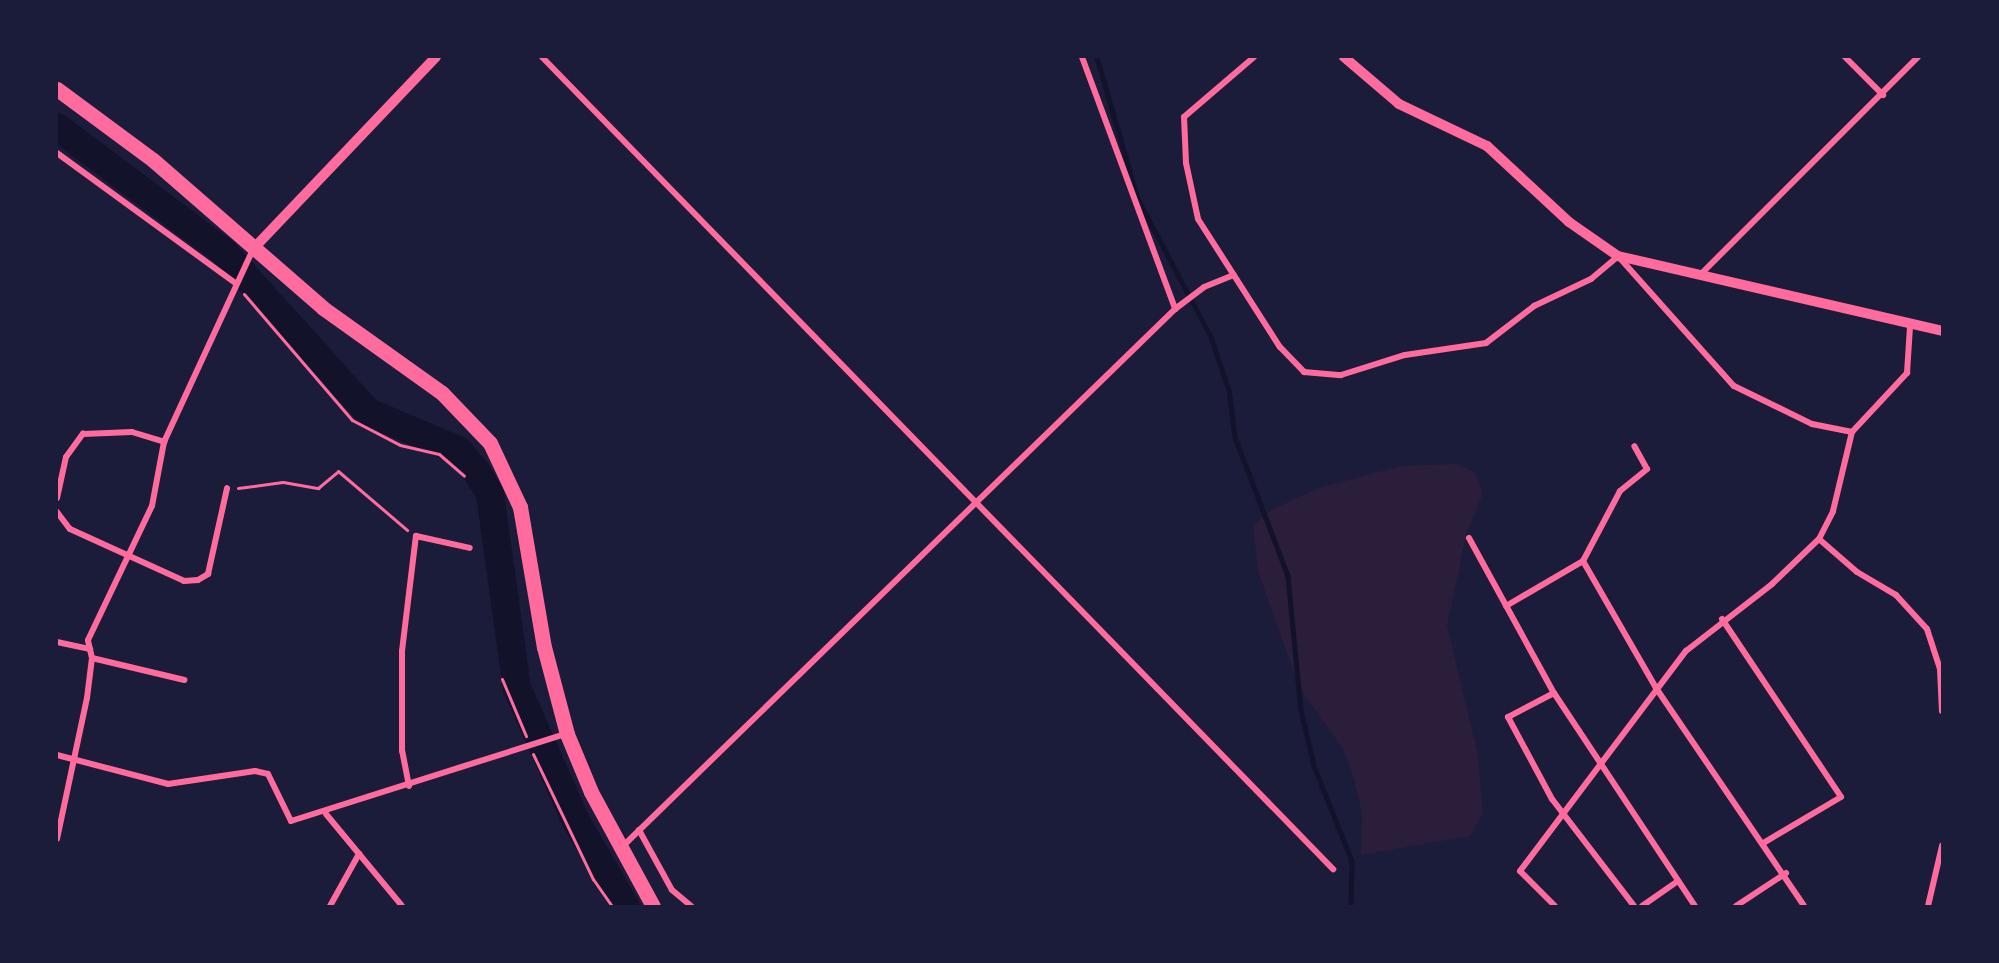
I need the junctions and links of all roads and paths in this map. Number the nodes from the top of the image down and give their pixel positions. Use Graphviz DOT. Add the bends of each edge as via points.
graph roads {
  1 [pos="436,57"];
  2 [pos="542,57"];
  3 [pos="1082,57"];
  4 [pos="1254,57"];
  5 [pos="1344,57"];
  6 [pos="1845,57"];
  7 [pos="1918,57"];
  8 [pos="57,89"];
  9 [pos="1883,95"];
  10 [pos="57,153"];
  11 [pos="251,254"];
  12 [pos="1618,256"];
  13 [pos="1234,275"];
  14 [pos="1700,275"];
  15 [pos="237,280"];
  16 [pos="1175,309"];
  17 [pos="1910,327"];
  18 [pos="1942,331"];
  19 [pos="1852,432"];
  20 [pos="164,442"];
  21 [pos="1634,447"];
  22 [pos="464,476"];
  23 [pos="227,488"];
  24 [pos="57,498"];
  25 [pos="977,502"];
  26 [pos="57,512"];
  27 [pos="416,536"];
  28 [pos="1469,538"];
  29 [pos="1818,539"];
  30 [pos="470,548"];
  31 [pos="130,554"];
  32 [pos="1583,561"];
  33 [pos="1506,606"];
  34 [pos="1722,619"];
  35 [pos="57,642"];
  36 [pos="90,649"];
  37 [pos="92,658"];
  38 [pos="502,679"];
  39 [pos="184,680"];
  40 [pos="1656,688"];
  41 [pos="1554,693"];
  42 [pos="1942,711"];
  43 [pos="567,734"];
  44 [pos="531,750"];
  45 [pos="57,755"];
  46 [pos="70,759"];
  47 [pos="1600,766"];
  48 [pos="409,786"];
  49 [pos="1565,811"];
  50 [pos="326,814"];
  51 [pos="639,830"];
  52 [pos="57,839"];
  53 [pos="1765,842"];
  54 [pos="1942,846"];
  55 [pos="620,849"];
  56 [pos="359,854"];
  57 [pos="1333,869"];
  58 [pos="1786,873"];
  59 [pos="1677,881"];
  60 [pos="330,906"];
  61 [pos="402,906"];
  62 [pos="612,906"];
  63 [pos="653,906"];
  64 [pos="691,906"];
  65 [pos="1555,906"];
  66 [pos="1634,906"];
  67 [pos="1642,906"];
  68 [pos="1695,906"];
  69 [pos="1736,906"];
  70 [pos="1804,906"];
  71 [pos="1928,906"];
  1 -- 11 [label="street"];
  2 -- 25 [label="street"];
  3 -- 16 [label="street"];
  4 -- 13 [label="street" via="1184,117 1186,163 1198,219"];
  5 -- 12 [label="street" via="1399,104 1487,146 1569,222"];
  6 -- 9 [label="street"];
  7 -- 9 [label="street"];
  8 -- 11 [label="main road" via="109,124"];
  9 -- 14 [label="street"];
  10 -- 15 [label="street"];
  11 -- 15 [label="street"];
  11 -- 43 [label="main road" via="442,393 490,443 520,507 544,647"];
  12 -- 13 [label="street" via="1591,279 1534,306 1486,343 1405,355 1319,376 1293,362"];
  12 -- 14 [label="street"];
  12 -- 19 [label="street" via="1734,386 1812,424"];
  13 -- 16 [label="street" via="1204,287"];
  14 -- 17 [label="street"];
  15 -- 20 [label="street"];
  15 -- 22 [label="path" via="351,420 400,445 439,454"];
  16 -- 25 [label="street"];
  17 -- 18 [label="street"];
  17 -- 19 [label="street" via="1906,373"];
  19 -- 29 [label="street" via="1833,511"];
  20 -- 24 [label="street" via="132,432 83,434 66,457"];
  20 -- 31 [label="street" via="152,506"];
  21 -- 32 [label="street" via="1647,469 1620,491"];
  23 -- 27 [label="path" via="283,482 318,488 338,471 364,498"];
  23 -- 31 [label="street" via="208,574 184,581"];
  25 -- 51 [label="street"];
  25 -- 57 [label="street"];
  26 -- 31 [label="street" via="70,528"];
  27 -- 30 [label="street"];
  27 -- 48 [label="street" via="402,651 402,751"];
  28 -- 33 [label="street"];
  29 -- 34 [label="street" via="1772,584"];
  29 -- 42 [label="street" via="1857,572 1896,595 1927,629 1940,669"];
  31 -- 36 [label="street" via="88,640"];
  32 -- 33 [label="street"];
  32 -- 40 [label="street"];
  33 -- 41 [label="street"];
  34 -- 40 [label="street"];
  34 -- 53 [label="street" via="1842,797"];
  35 -- 36 [label="street"];
  36 -- 37 [label="street"];
  37 -- 39 [label="street"];
  37 -- 46 [label="street"];
  38 -- 44 [label="path"];
  40 -- 47 [label="street"];
  40 -- 53 [label="street"];
  41 -- 47 [label="street"];
  41 -- 49 [label="street" via="1508,717 1552,799"];
  43 -- 44 [label="street"];
  43 -- 55 [label="main road"];
  44 -- 48 [label="street"];
  44 -- 62 [label="path" via="593,879"];
  45 -- 46 [label="street"];
  46 -- 50 [label="street" via="168,784 255,771 268,774 291,821"];
  46 -- 52 [label="street"];
  47 -- 49 [label="street"];
  47 -- 59 [label="street"];
  48 -- 50 [label="street"];
  49 -- 65 [label="street" via="1520,871"];
  49 -- 66 [label="street"];
  50 -- 56 [label="street"];
  51 -- 55 [label="street"];
  51 -- 64 [label="street" via="672,890"];
  53 -- 58 [label="street"];
  54 -- 71 [label="street"];
  55 -- 63 [label="main road"];
  56 -- 60 [label="street"];
  56 -- 61 [label="street"];
  58 -- 69 [label="street"];
  58 -- 70 [label="street"];
  59 -- 67 [label="street"];
  59 -- 68 [label="street"];
}
